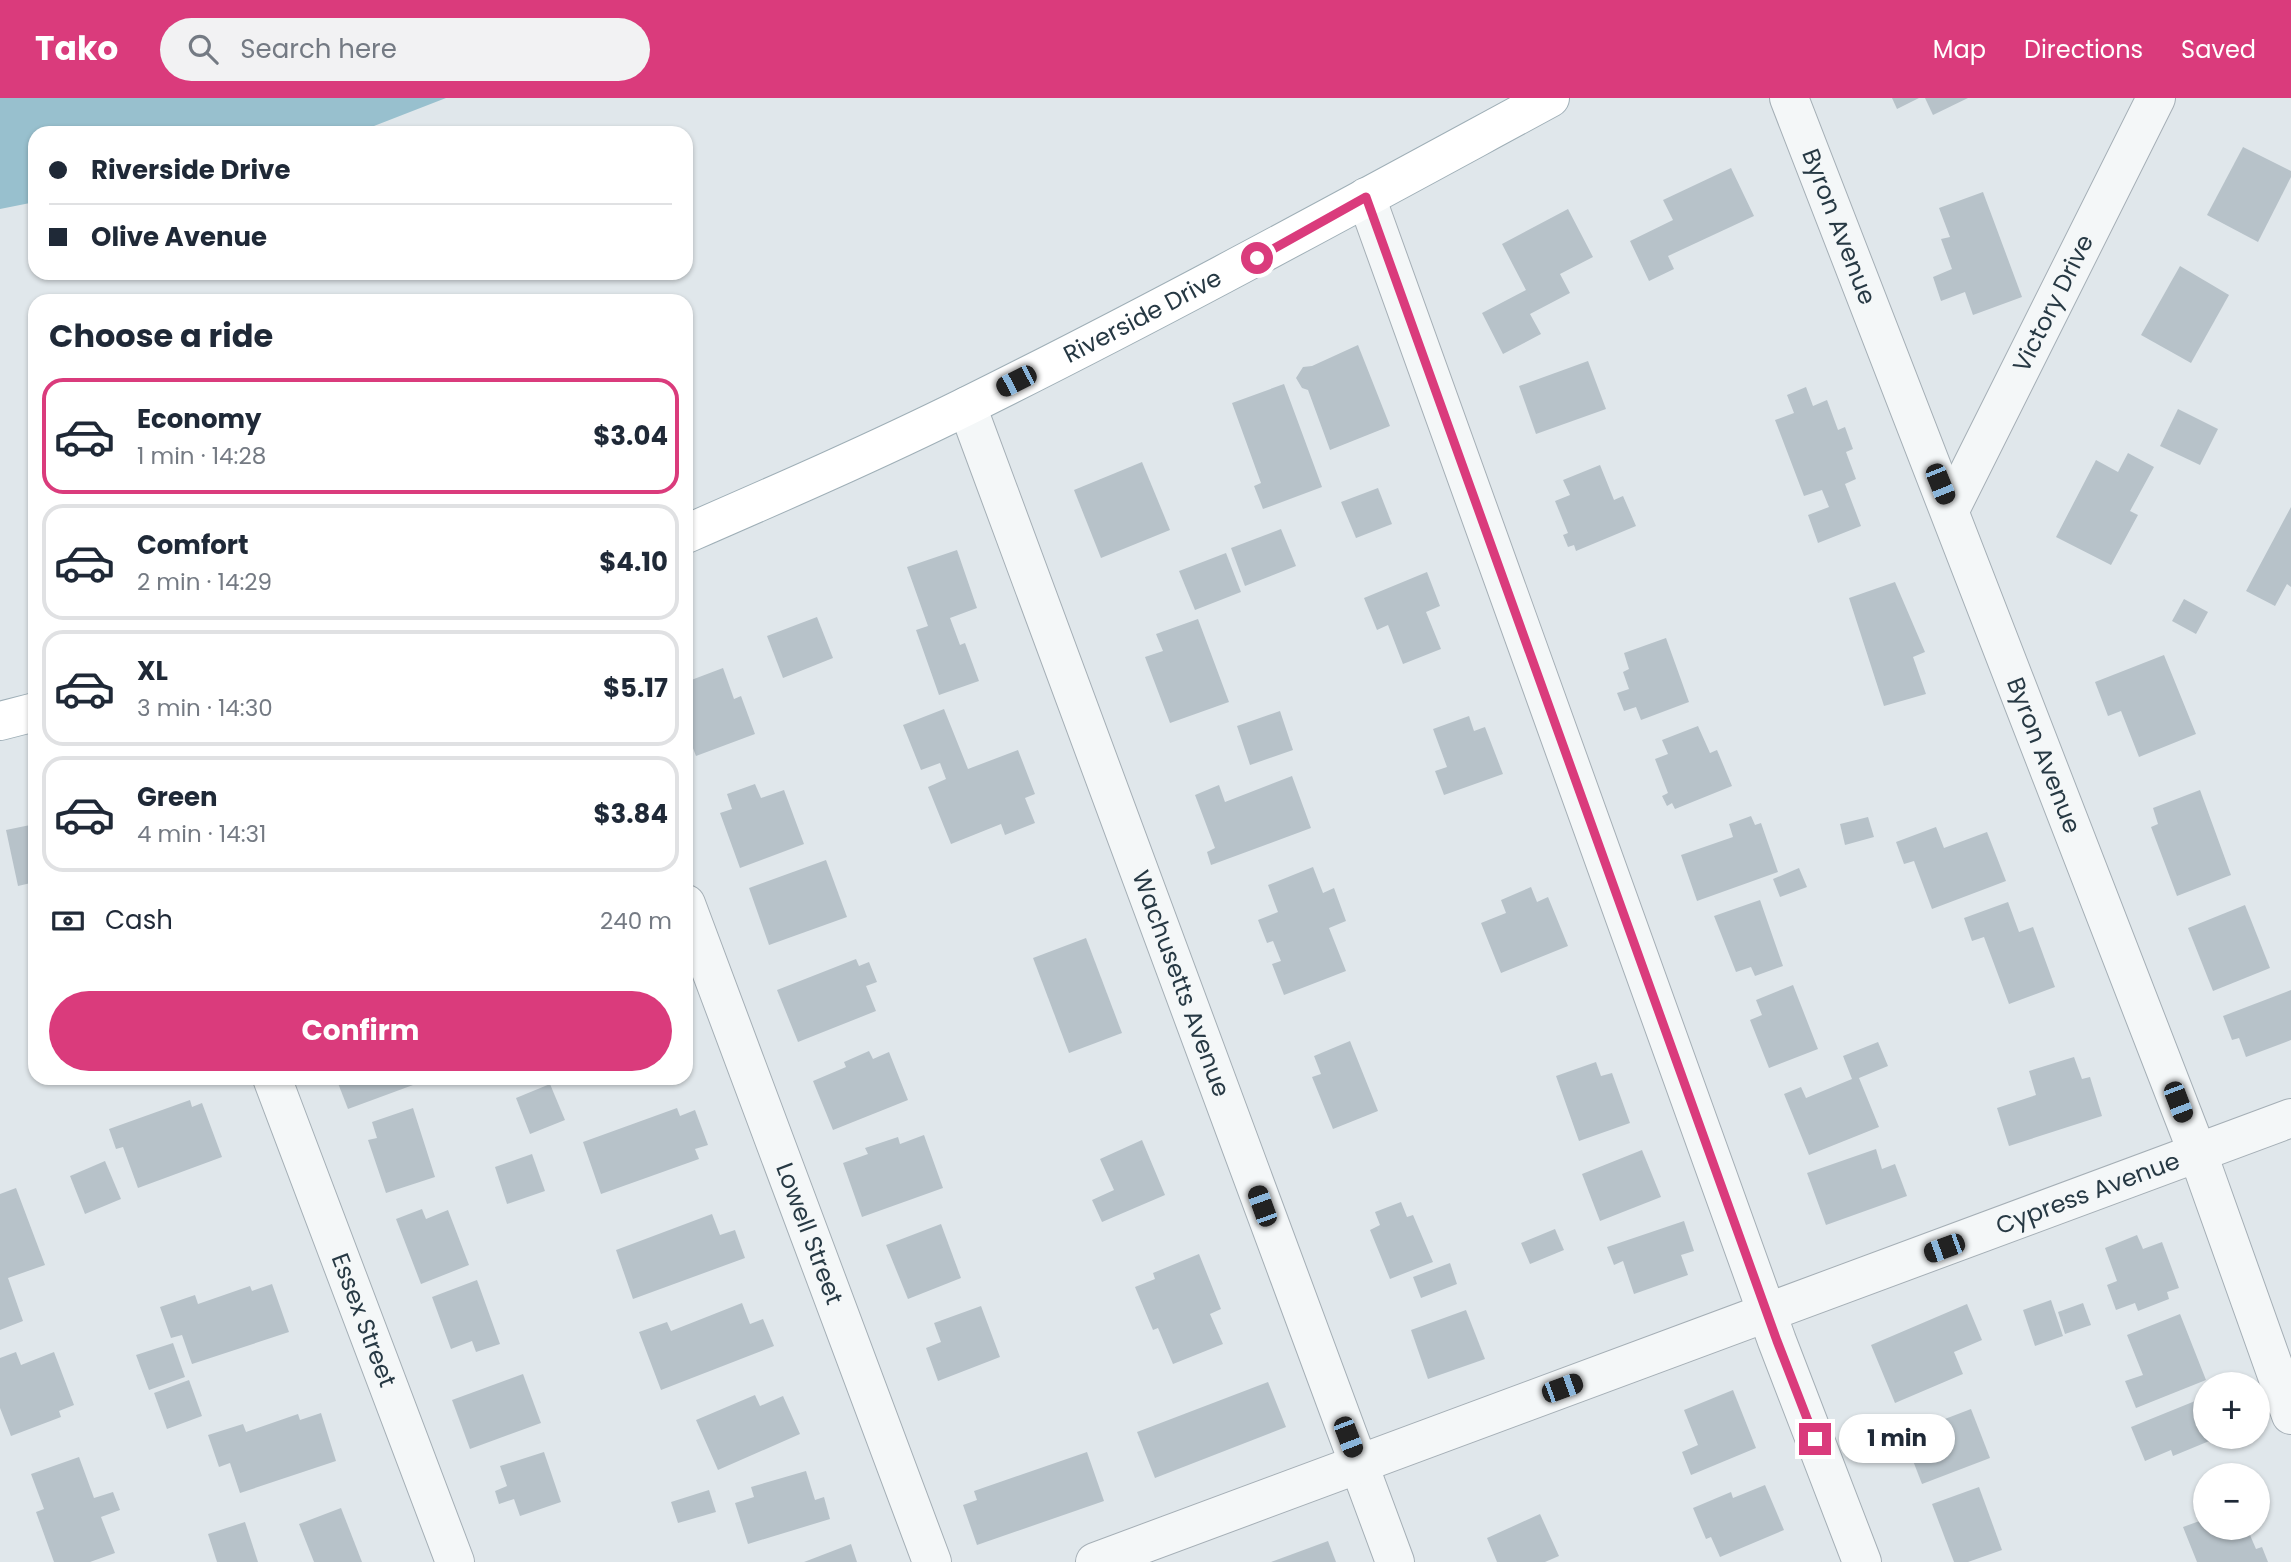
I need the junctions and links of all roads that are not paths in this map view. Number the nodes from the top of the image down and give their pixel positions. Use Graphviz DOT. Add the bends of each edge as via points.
graph roads {
  1 [pos="1550,98"];
  2 [pos="1790,98"];
  3 [pos="2156,98"];
  4 [pos="1366,197"];
  5 [pos="967,406"];
  6 [pos="1950,510"];
  7 [pos="693,531"];
  8 [pos="28,714"];
  9 [pos="0,721"];
  10 [pos="693,923"];
  11 [pos="275,1085"];
  12 [pos="2291,1118"];
  13 [pos="2198,1154"];
  14 [pos="1767,1313"];
  15 [pos="2291,1415"];
  16 [pos="1358,1463"];
  17 [pos="455,1562"];
  18 [pos="932,1562"];
  19 [pos="1095,1562"];
  20 [pos="1395,1562"];
  21 [pos="1862,1562"];
  1 -- 4 [label="main road, Riverside Drive"];
  2 -- 6 [label="street, Byron Avenue"];
  3 -- 6 [label="street, Victory Drive"];
  4 -- 5 [label="main road, Riverside Drive" via="1235,270"];
  4 -- 14 [label="street"];
  5 -- 7 [label="main road, Riverside Drive"];
  5 -- 16 [label="street, Wachusetts Avenue"];
  6 -- 13 [label="street, Byron Avenue"];
  8 -- 9 [label="main road"];
  10 -- 18 [label="street, Lowell Street"];
  11 -- 17 [label="street, Essex Street"];
  12 -- 13 [label="street, Cypress Avenue"];
  13 -- 14 [label="street, Cypress Avenue"];
  13 -- 15 [label="street, Byron Avenue"];
  14 -- 16 [label="street, Cypress Avenue"];
  14 -- 21 [label="street"];
  16 -- 19 [label="street, Cypress Avenue"];
  16 -- 20 [label="street, Wachusetts Avenue"];
}
